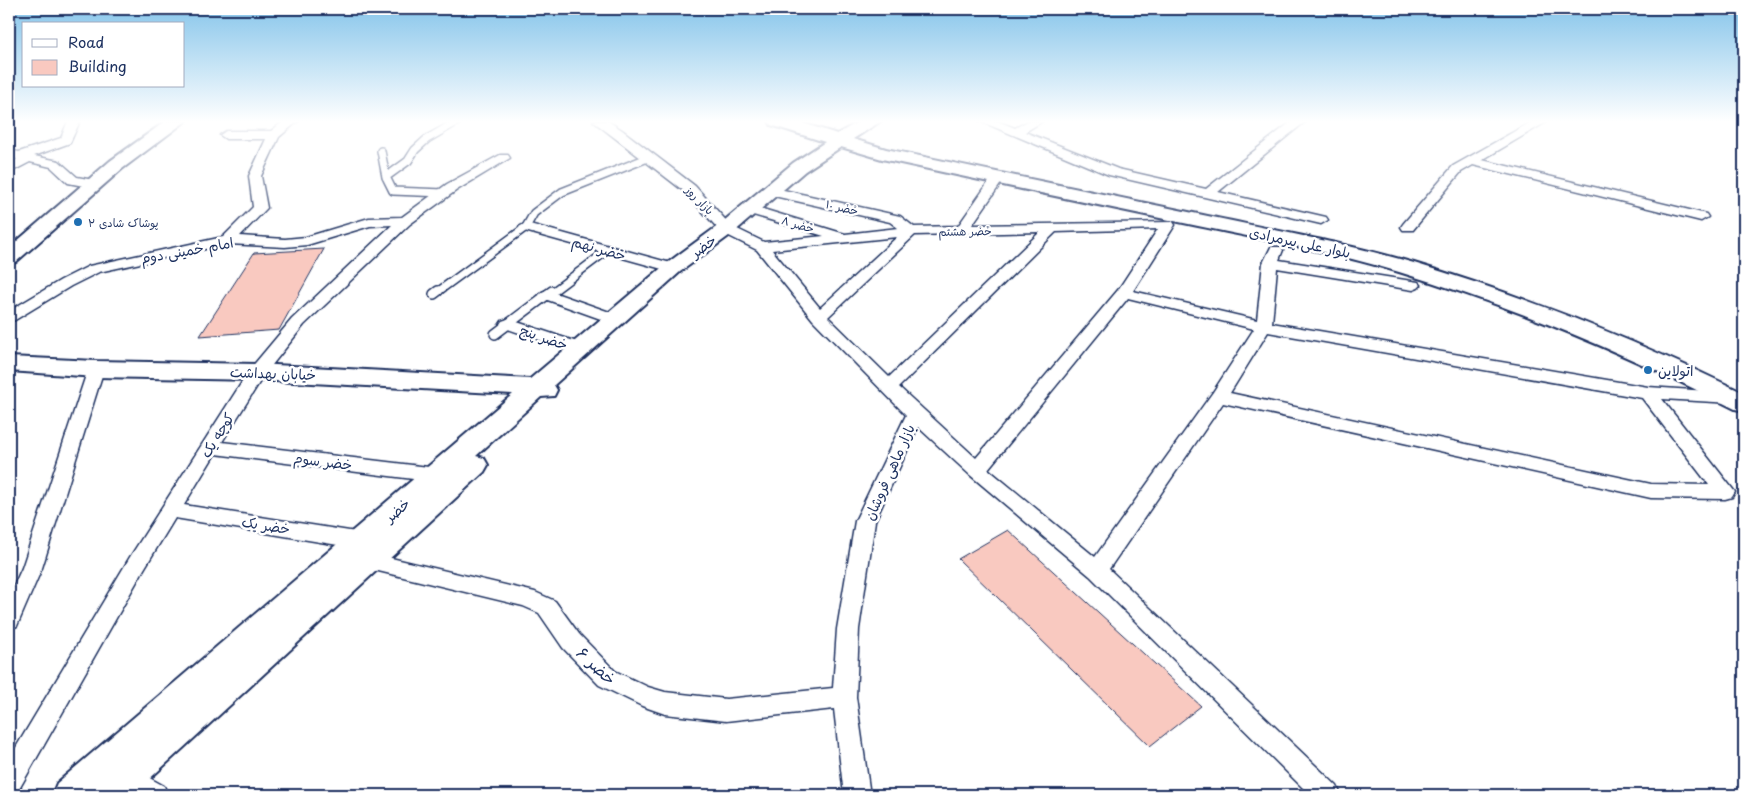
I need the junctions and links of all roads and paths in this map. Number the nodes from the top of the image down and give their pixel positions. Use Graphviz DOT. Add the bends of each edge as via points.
graph roads {
  1 [pos="18,159"];
  2 [pos="31,159"];
  3 [pos="125,159"];
  4 [pos="263,159"];
  5 [pos="383,159"];
  6 [pos="410,159"];
  7 [pos="503,159"];
  8 [pos="644,159"];
  9 [pos="653,159"];
  10 [pos="812,159"];
  11 [pos="908,159"];
  12 [pos="1080,159"];
  13 [pos="1253,159"];
  14 [pos="1476,159"];
  15 [pos="1472,161"];
  16 [pos="9,169"];
  17 [pos="1001,175"];
  18 [pos="386,177"];
  19 [pos="94,184"];
  20 [pos="770,191"];
  21 [pos="444,193"];
  22 [pos="1208,194"];
  23 [pos="748,209"];
  24 [pos="1701,217"];
  25 [pos="1321,220"];
  26 [pos="406,221"];
  27 [pos="526,227"];
  28 [pos="1408,227"];
  29 [pos="726,229"];
  30 [pos="1051,229"];
  31 [pos="911,231"];
  32 [pos="961,231"];
  33 [pos="847,238"];
  34 [pos="228,240"];
  35 [pos="762,247"];
  36 [pos="608,250"];
  37 [pos="9,258"];
  38 [pos="673,268"];
  39 [pos="1413,285"];
  40 [pos="1124,293"];
  41 [pos="434,294"];
  42 [pos="547,295"];
  43 [pos="9,317"];
  44 [pos="819,317"];
  45 [pos="615,319"];
  46 [pos="1264,326"];
  47 [pos="501,329"];
  48 [pos="580,350"];
  49 [pos="9,364"];
  50 [pos="96,368"];
  51 [pos="257,372"];
  52 [pos="890,386"];
  53 [pos="545,390"];
  54 [pos="1648,394"];
  55 [pos="1219,396"];
  56 [pos="1740,396"];
  57 [pos="915,414"];
  58 [pos="210,447"];
  59 [pos="977,470"];
  60 [pos="437,475"];
  61 [pos="170,510"];
  62 [pos="366,551"];
  63 [pos="1097,570"];
  64 [pos="9,620"];
  65 [pos="844,697"];
  66 [pos="9,782"];
  67 [pos="116,786"];
  68 [pos="70,795"];
  69 [pos="155,795"];
  70 [pos="857,795"];
  71 [pos="1328,795"];
  1 -- 16 [label="street"];
  2 -- 19 [label="street" via="55,164 73,180"];
  3 -- 19 [label="main road"];
  4 -- 34 [label="street" via="255,176 260,208"];
  5 -- 18 [label="lane"];
  6 -- 18 [label="lane"];
  7 -- 21 [label="street, کوچه یک"];
  8 -- 27 [label="lane" via="562,192 534,213"];
  9 -- 29 [label="street, بازار روز" via="690,189"];
  10 -- 20 [label="main road, خضر"];
  11 -- 17 [label="main road, بلوار علی پیرمرادی"];
  12 -- 22 [label="street" via="1114,172"];
  13 -- 22 [label="street"];
  14 -- 15 [label="street"];
  15 -- 24 [label="street"];
  15 -- 28 [label="street" via="1457,169"];
  17 -- 32 [label="street"];
  17 -- 56 [label="main road, بلوار علی پیرمرادی" via="1404,267 1586,331"];
  18 -- 21 [label="lane" via="392,191"];
  19 -- 37 [label="main road"];
  20 -- 23 [label="main road, خضر"];
  20 -- 31 [label="street, خضر ۱۰" via="895,219"];
  21 -- 26 [label="street, کوچه یک"];
  22 -- 25 [label="street"];
  23 -- 29 [label="main road, خضر"];
  23 -- 33 [label="street, خضر ۸"];
  26 -- 34 [label="street, امام خمینی دوم" via="369,222 308,241"];
  26 -- 51 [label="street, کوچه یک" via="298,322"];
  27 -- 36 [label="street, خضر نهم"];
  27 -- 41 [label="lane"];
  29 -- 35 [label="street, بازار ماهی فروشان"];
  29 -- 38 [label="main road, خضر"];
  29 -- 53 [label="main road, خضر" via="686,272"];
  30 -- 32 [label="street, خضر هشتم"];
  30 -- 40 [label="street, خضر هشتم" via="1168,225"];
  30 -- 52 [label="street"];
  31 -- 32 [label="street, خضر هشتم"];
  31 -- 33 [label="street, خضر هشتم"];
  31 -- 44 [label="street"];
  33 -- 35 [label="street, خضر هشتم"];
  34 -- 43 [label="street, امام خمینی دوم" via="94,269"];
  35 -- 44 [label="street, بازار ماهی فروشان"];
  36 -- 38 [label="street, خضر نهم"];
  36 -- 42 [label="lane"];
  38 -- 45 [label="main road, خضر"];
  39 -- 46 [label="street" via="1273,256"];
  40 -- 46 [label="street"];
  40 -- 59 [label="street"];
  42 -- 45 [label="street"];
  42 -- 47 [label="lane"];
  44 -- 52 [label="street, بازار ماهی فروشان"];
  45 -- 48 [label="main road, خضر"];
  46 -- 54 [label="street"];
  46 -- 55 [label="street"];
  47 -- 48 [label="street, خضر پنج"];
  48 -- 53 [label="main road, خضر"];
  49 -- 50 [label="main road, خیابان بهداشت"];
  50 -- 51 [label="main road, خیابان بهداشت"];
  50 -- 64 [label="street" via="32,568"];
  51 -- 53 [label="main road, خیابان بهداشت"];
  51 -- 58 [label="street, کوچه یک"];
  52 -- 57 [label="street, بازار ماهی فروشان"];
  53 -- 60 [label="main road, خضر"];
  53 -- 62 [label="main road, خضر"];
  54 -- 55 [label="street" via="1725,492 1651,491"];
  54 -- 56 [label="street"];
  55 -- 63 [label="street"];
  57 -- 59 [label="street"];
  57 -- 65 [label="street, بازار ماهی فروشان" via="866,521 848,628"];
  58 -- 60 [label="street, خضر سوم"];
  58 -- 61 [label="street, کوچه یک"];
  59 -- 63 [label="street"];
  60 -- 62 [label="main road, خضر"];
  61 -- 62 [label="street, خضر یک"];
  61 -- 66 [label="street, کوچه یک"];
  62 -- 65 [label="street, خضر ۶" via="538,602 547,607 571,641 607,678 650,698 726,710"];
  62 -- 67 [label="main road, خضر"];
  62 -- 68 [label="main road, خضر"];
  63 -- 71 [label="street"];
  65 -- 70 [label="street, بازار ماهی فروشان"];
  67 -- 69 [label="street"];
}
